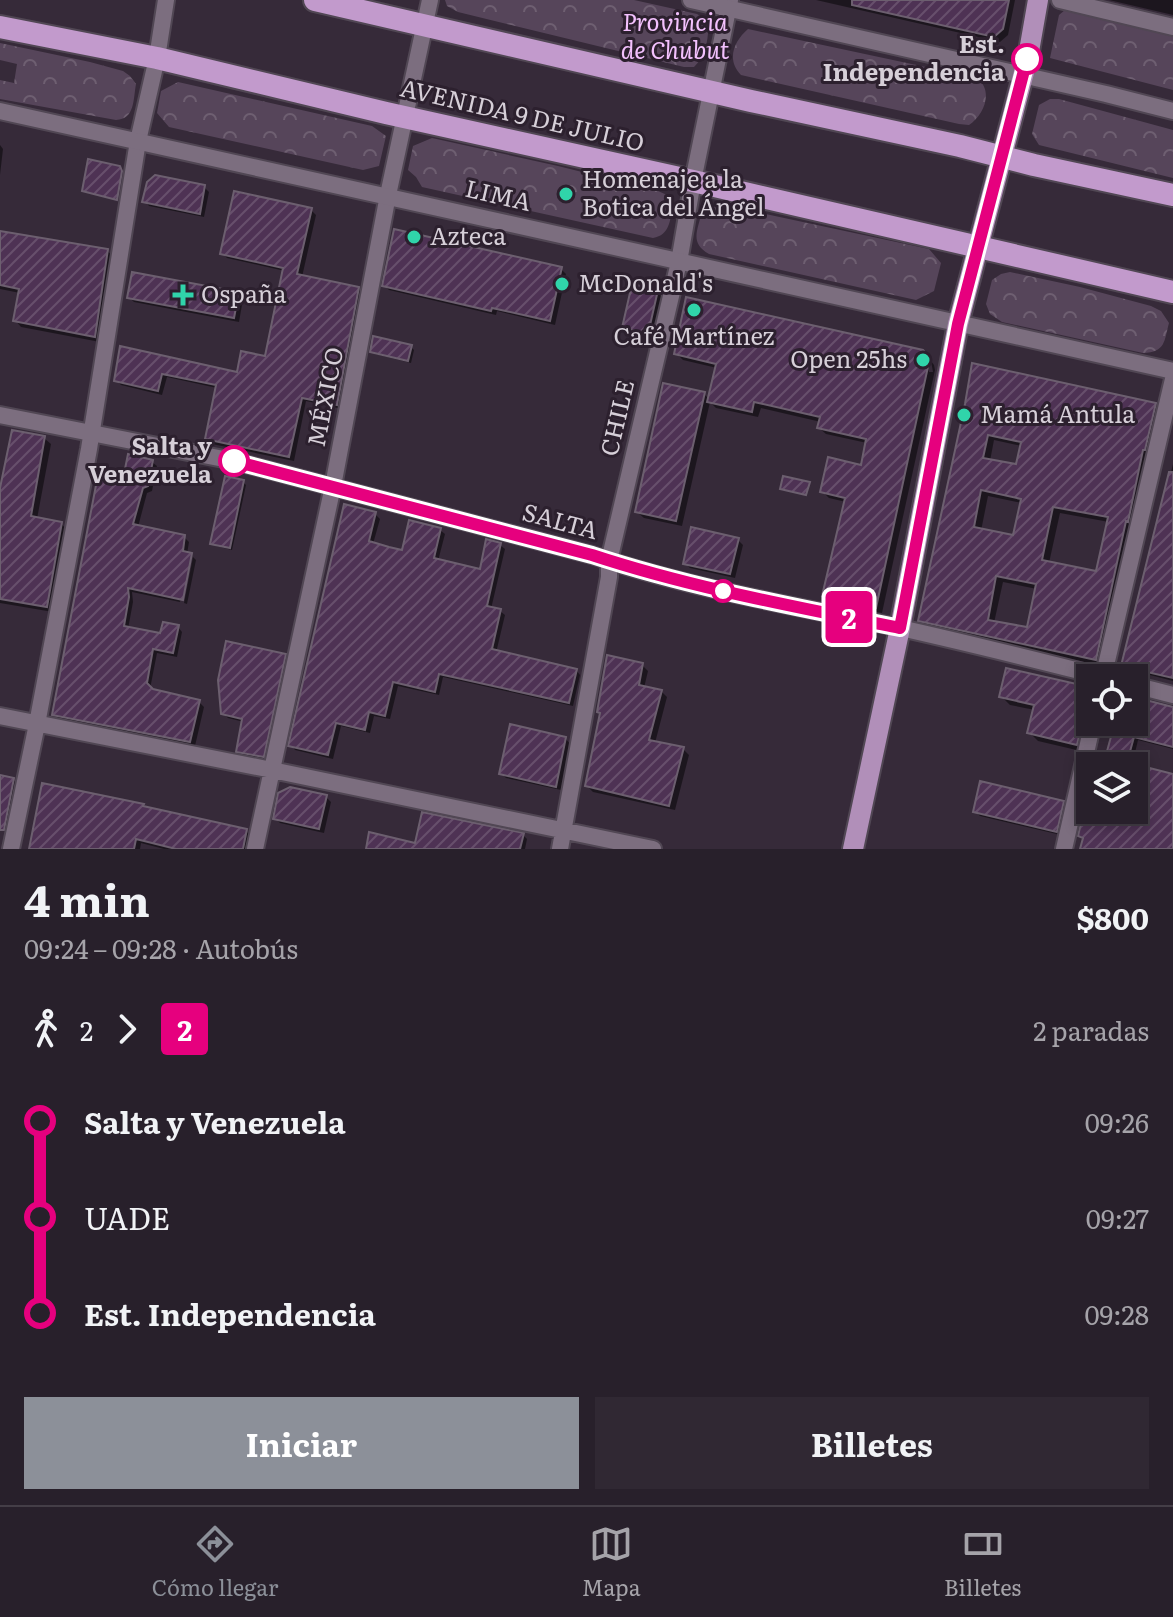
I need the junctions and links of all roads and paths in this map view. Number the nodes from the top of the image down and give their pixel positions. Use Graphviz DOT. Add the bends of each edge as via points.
graph roads {
  1 [pos="166,0"];
  2 [pos="315,0"];
  3 [pos="430,0"];
  4 [pos="691,0"];
  5 [pos="1038,0"];
  6 [pos="1060,0"];
  7 [pos="729,4"];
  8 [pos="425,25"];
  9 [pos="0,27"];
  10 [pos="1173,27"];
  11 [pos="157,58"];
  12 [pos="1023,75"];
  13 [pos="712,92"];
  14 [pos="0,111"];
  15 [pos="1173,111"];
  16 [pos="406,117"];
  17 [pos="138,141"];
  18 [pos="1001,157"];
  19 [pos="693,181"];
  20 [pos="388,195"];
  21 [pos="1173,195"];
  22 [pos="979,247"];
  23 [pos="679,262"];
  24 [pos="1173,292"];
  25 [pos="958,324"];
  26 [pos="1173,371"];
  27 [pos="1173,379"];
  28 [pos="0,415"];
  29 [pos="92,432"];
  30 [pos="333,486"];
  31 [pos="609,561"];
  32 [pos="900,628"];
  33 [pos="1108,664"];
  34 [pos="1076,671"];
  35 [pos="1148,689"];
  36 [pos="1173,695"];
  37 [pos="0,716"];
  38 [pos="37,724"];
  39 [pos="1090,736"];
  40 [pos="272,770"];
  41 [pos="564,830"];
  42 [pos="11,849"];
  43 [pos="255,849"];
  44 [pos="560,849"];
  45 [pos="653,849"];
  46 [pos="853,849"];
  47 [pos="1064,849"];
  1 -- 11 [label="street"];
  2 -- 8 [label="highway"];
  3 -- 8 [label="street, MÉXICO"];
  4 -- 7 [label="street"];
  5 -- 12 [label="main road"];
  6 -- 10 [label="street"];
  7 -- 12 [label="street"];
  7 -- 13 [label="street, CHILE"];
  8 -- 13 [label="highway"];
  8 -- 16 [label="street, MÉXICO"];
  9 -- 11 [label="highway, AVENIDA 9 DE JULIO"];
  11 -- 16 [label="highway, AVENIDA 9 DE JULIO"];
  11 -- 17 [label="street"];
  12 -- 15 [label="street"];
  12 -- 18 [label="main road"];
  13 -- 18 [label="highway"];
  13 -- 19 [label="street, CHILE"];
  14 -- 17 [label="street, LIMA"];
  16 -- 19 [label="highway, AVENIDA 9 DE JULIO"];
  16 -- 20 [label="street, MÉXICO"];
  17 -- 20 [label="street, LIMA"];
  17 -- 29 [label="street"];
  18 -- 21 [label="highway"];
  18 -- 22 [label="main road"];
  19 -- 22 [label="highway, AVENIDA 9 DE JULIO"];
  19 -- 23 [label="street, CHILE"];
  20 -- 23 [label="street, LIMA"];
  20 -- 30 [label="street, MÉXICO"];
  22 -- 24 [label="highway, AVENIDA 9 DE JULIO"];
  22 -- 25 [label="main road"];
  23 -- 25 [label="street, LIMA"];
  23 -- 31 [label="street, CHILE"];
  25 -- 26 [label="street, LIMA"];
  25 -- 32 [label="main road"];
  27 -- 33 [label="street"];
  28 -- 29 [label="street, SALTA"];
  29 -- 30 [label="street, SALTA"];
  29 -- 38 [label="street"];
  30 -- 31 [label="street, SALTA"];
  30 -- 40 [label="street, MÉXICO"];
  31 -- 32 [label="street, SALTA"];
  31 -- 41 [label="street, CHILE"];
  32 -- 34 [label="street, SALTA"];
  32 -- 46 [label="main road"];
  35 -- 36 [label="street"];
  37 -- 38 [label="street"];
  38 -- 40 [label="street"];
  38 -- 42 [label="street"];
  39 -- 47 [label="street"];
  40 -- 41 [label="street"];
  40 -- 43 [label="street, MÉXICO"];
  41 -- 44 [label="street, CHILE"];
  41 -- 45 [label="street"];
}
